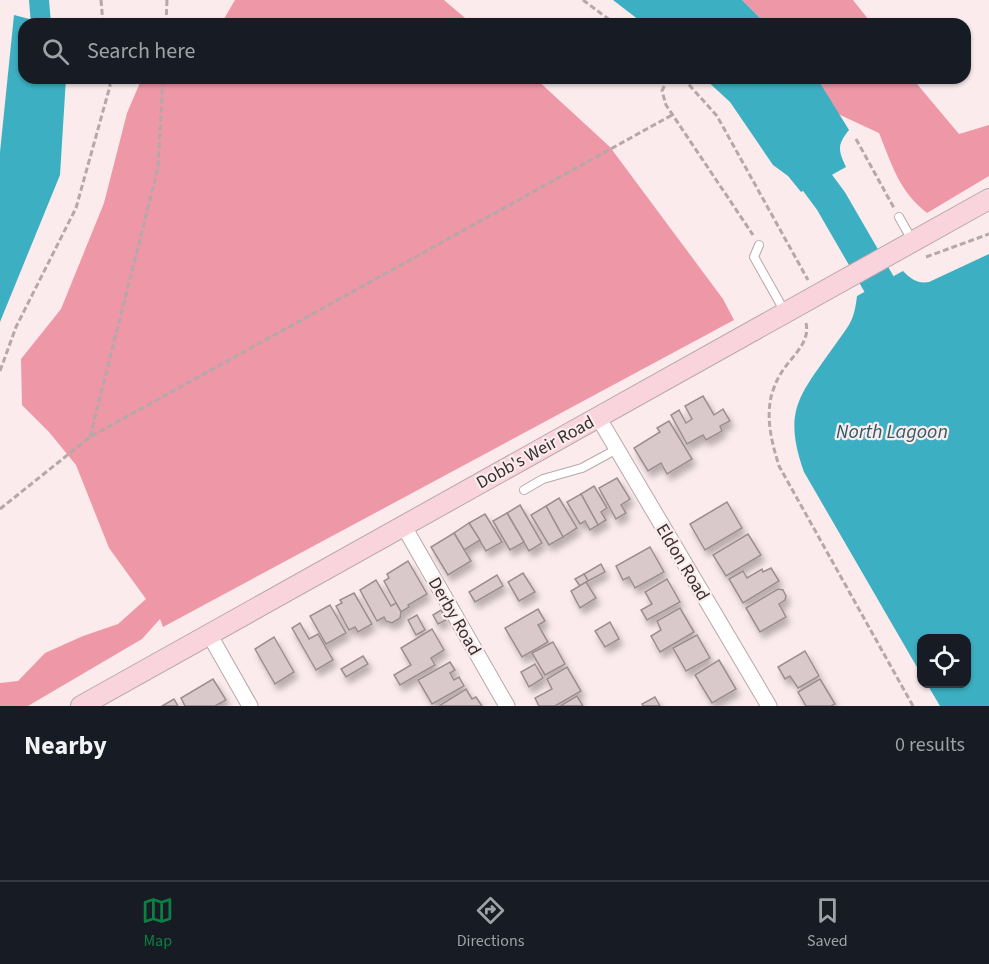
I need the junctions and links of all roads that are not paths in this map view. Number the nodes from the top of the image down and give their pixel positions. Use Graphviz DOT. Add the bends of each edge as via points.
graph roads {
  1 [pos="989,199"];
  2 [pos="899,217"];
  3 [pos="759,245"];
  4 [pos="909,251"];
  5 [pos="790,310"];
  6 [pos="598,417"];
  7 [pos="617,450"];
  8 [pos="524,490"];
  9 [pos="403,525"];
  10 [pos="209,634"];
  11 [pos="81,706"];
  12 [pos="250,706"];
  13 [pos="507,706"];
  14 [pos="769,706"];
  1 -- 4 [label="street, Dobb's Weir Road"];
  2 -- 4 [label="lane"];
  3 -- 5 [label="lane" via="754,256"];
  4 -- 5 [label="street, Dobb's Weir Road"];
  5 -- 6 [label="street, Dobb's Weir Road"];
  6 -- 7 [label="street, Eldon Road"];
  6 -- 9 [label="street, Dobb's Weir Road"];
  7 -- 8 [label="lane"];
  7 -- 14 [label="street, Eldon Road"];
  9 -- 10 [label="street, Dobb's Weir Road"];
  9 -- 13 [label="street, Derby Road"];
  10 -- 11 [label="street, Dobb's Weir Road"];
  10 -- 12 [label="street"];
}
